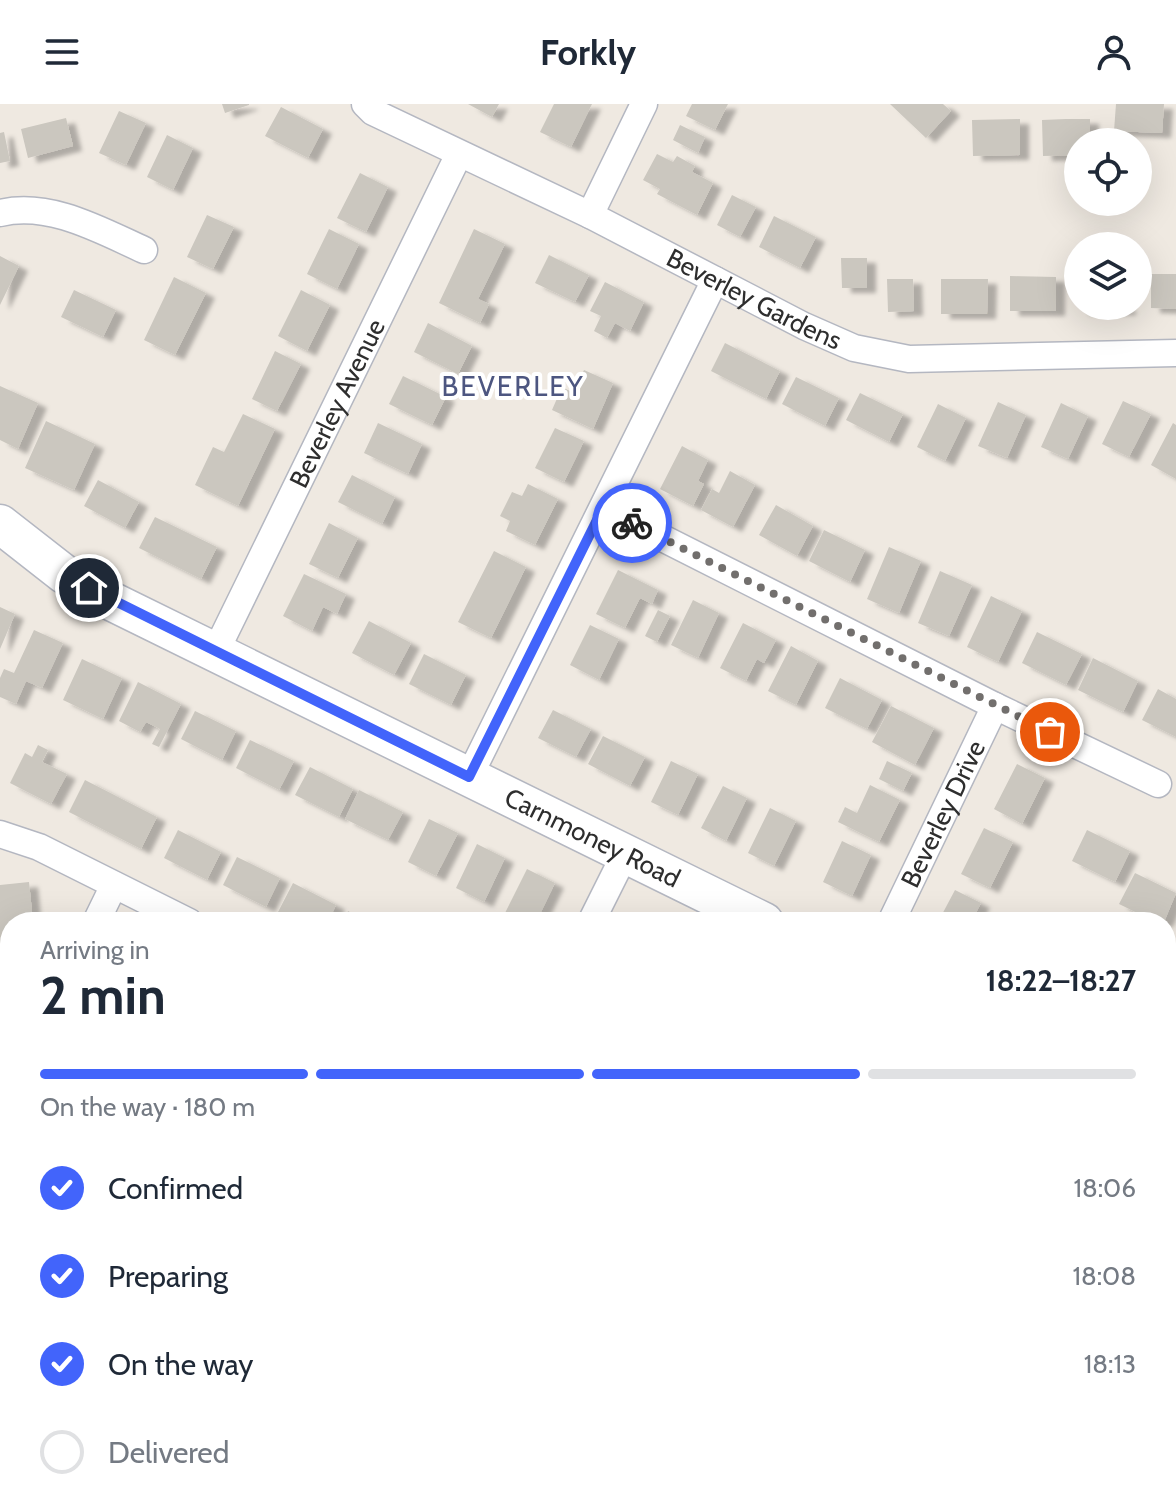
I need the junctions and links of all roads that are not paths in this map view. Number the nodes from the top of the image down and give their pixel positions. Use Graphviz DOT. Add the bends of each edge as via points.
graph roads {
  1 [pos="365,104"];
  2 [pos="644,104"];
  3 [pos="459,154"];
  4 [pos="0,213"];
  5 [pos="590,215"];
  6 [pos="144,250"];
  7 [pos="715,280"];
  8 [pos="1176,353"];
  9 [pos="603,508"];
  10 [pos="0,524"];
  11 [pos="215,653"];
  12 [pos="995,706"];
  13 [pos="469,777"];
  14 [pos="1158,784"];
  15 [pos="0,834"];
  16 [pos="625,854"];
  17 [pos="114,885"];
  18 [pos="101,912"];
  19 [pos="169,912"];
  20 [pos="596,912"];
  21 [pos="744,912"];
  22 [pos="896,912"];
  1 -- 3 [label="street, Beverley Gardens"];
  2 -- 5 [label="street"];
  3 -- 5 [label="street, Beverley Gardens"];
  3 -- 11 [label="street, Beverley Avenue"];
  4 -- 6 [label="street" via="50,213"];
  5 -- 7 [label="street, Beverley Gardens"];
  7 -- 8 [label="street, Beverley Gardens" via="854,348 909,359"];
  7 -- 9 [label="street"];
  9 -- 12 [label="street"];
  9 -- 13 [label="street"];
  10 -- 11 [label="street, Carnmoney Road" via="64,574"];
  11 -- 13 [label="street, Carnmoney Road"];
  12 -- 14 [label="street"];
  12 -- 22 [label="street, Beverley Drive"];
  13 -- 16 [label="street, Carnmoney Road"];
  15 -- 17 [label="street" via="39,847"];
  16 -- 20 [label="street"];
  16 -- 21 [label="street, Carnmoney Road"];
  17 -- 18 [label="street"];
  17 -- 19 [label="street"];
}
